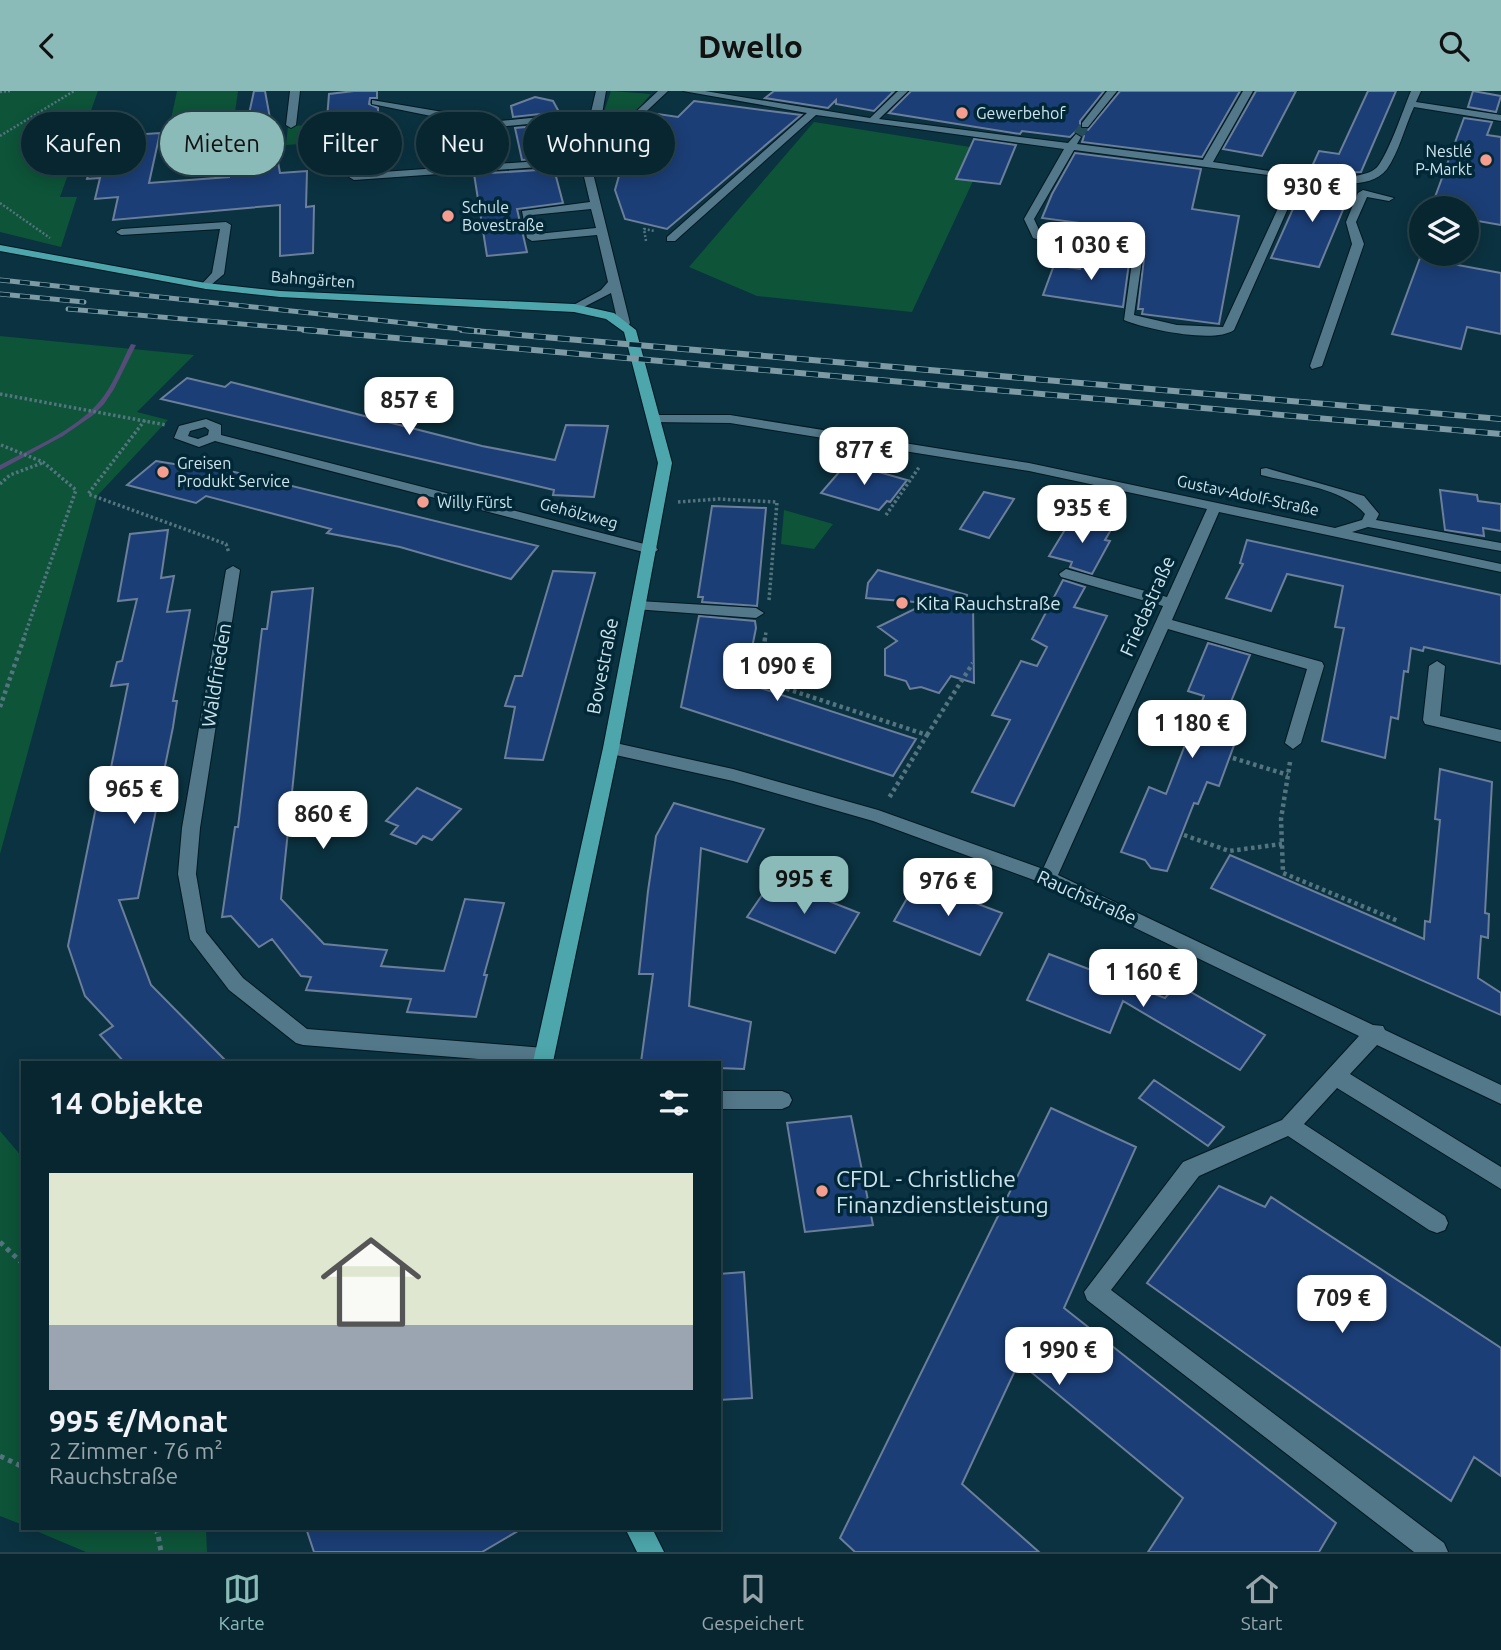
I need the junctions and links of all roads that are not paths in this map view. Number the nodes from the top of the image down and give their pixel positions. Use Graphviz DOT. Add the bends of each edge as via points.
graph roads {
  1 [pos="295,91"];
  2 [pos="601,91"];
  3 [pos="663,91"];
  4 [pos="688,91"];
  5 [pos="903,91"];
  6 [pos="1112,91"];
  7 [pos="1248,91"];
  8 [pos="1416,91"];
  9 [pos="731,94"];
  10 [pos="374,102"];
  11 [pos="1411,104"];
  12 [pos="814,111"];
  13 [pos="596,112"];
  14 [pos="641,112"];
  15 [pos="1501,118"];
  16 [pos="873,121"];
  17 [pos="523,122"];
  18 [pos="291,125"];
  19 [pos="1070,146"];
  20 [pos="1207,163"];
  21 [pos="523,165"];
  22 [pos="588,175"];
  23 [pos="354,177"];
  24 [pos="1297,177"];
  25 [pos="1355,180"];
  26 [pos="1363,193"];
  27 [pos="1389,198"];
  28 [pos="594,205"];
  29 [pos="602,231"];
  30 [pos="121,232"];
  31 [pos="671,239"];
  32 [pos="0,248"];
  33 [pos="613,284"];
  34 [pos="206,286"];
  35 [pos="574,308"];
  36 [pos="624,323"];
  37 [pos="1315,366"];
  38 [pos="655,419"];
  39 [pos="184,429"];
  40 [pos="1266,472"];
  41 [pos="1214,506"];
  42 [pos="1367,523"];
  43 [pos="1336,532"];
  44 [pos="1501,547"];
  45 [pos="651,550"];
  46 [pos="1501,568"];
  47 [pos="233,571"];
  48 [pos="1066,574"];
  49 [pos="1171,603"];
  50 [pos="639,606"];
  51 [pos="756,607"];
  52 [pos="1162,622"];
  53 [pos="1437,666"];
  54 [pos="1501,736"];
  55 [pos="1293,743"];
  56 [pos="611,748"];
  57 [pos="1048,878"];
  58 [pos="1377,1032"];
  59 [pos="544,1059"];
  60 [pos="1336,1076"];
  61 [pos="1501,1095"];
  62 [pos="721,1100"];
  63 [pos="782,1100"];
  64 [pos="1289,1126"];
  65 [pos="1501,1179"];
  66 [pos="1437,1223"];
  67 [pos="639,1530"];
  68 [pos="651,1552"];
  69 [pos="1435,1552"];
  1 -- 18 [label="street"];
  2 -- 13 [label="street"];
  3 -- 14 [label="street"];
  4 -- 9 [label="street"];
  5 -- 16 [label="street"];
  6 -- 19 [label="street"];
  7 -- 20 [label="street"];
  8 -- 11 [label="street"];
  9 -- 12 [label="street"];
  10 -- 17 [label="street" via="478,126"];
  11 -- 15 [label="street"];
  11 -- 25 [label="street" via="1382,168"];
  12 -- 16 [label="street"];
  12 -- 31 [label="street"];
  16 -- 19 [label="street"];
  19 -- 20 [label="street"];
  19 -- 24 [label="street" via="1029,219 1037,236 1084,250 1132,257 1138,261 1128,317 1178,327 1228,330"];
  20 -- 24 [label="street"];
  21 -- 23 [label="street"];
  22 -- 28 [label="street, Bovestraße"];
  24 -- 25 [label="street"];
  25 -- 26 [label="street" via="1364,187"];
  26 -- 27 [label="street"];
  26 -- 37 [label="street" via="1351,222 1358,244"];
  28 -- 29 [label="street, Bovestraße"];
  28 -- 29 [label="street" via="526,213 532,238"];
  29 -- 33 [label="street, Bovestraße"];
  30 -- 34 [label="street" via="226,225 218,274"];
  32 -- 34 [label="main road, Bahngärten"];
  33 -- 35 [label="street"];
  33 -- 36 [label="street, Bovestraße"];
  34 -- 35 [label="main road, Bahngärten"];
  35 -- 36 [label="main road, Bahngärten"];
  36 -- 38 [label="main road, Bovestraße" via="631,330"];
  38 -- 41 [label="street, Gustav-Adolf-Straße" via="730,419 1029,467"];
  38 -- 45 [label="main road, Bovestraße" via="665,463"];
  39 -- 45 [label="street, Gehölzweg" via="181,438 191,443 214,437"];
  40 -- 42 [label="street" via="1359,499 1372,514"];
  41 -- 43 [label="street, Gustav-Adolf-Straße"];
  41 -- 49 [label="street, Friedastraße"];
  42 -- 43 [label="street"];
  42 -- 44 [label="street"];
  43 -- 46 [label="street, Gustav-Adolf-Straße"];
  45 -- 50 [label="main road, Bovestraße"];
  47 -- 59 [label="street, Waldfrieden" via="190,839 187,874 197,935 236,984 303,1037"];
  48 -- 49 [label="street"];
  49 -- 52 [label="street, Friedastraße"];
  50 -- 51 [label="street"];
  50 -- 56 [label="main road, Bovestraße"];
  52 -- 55 [label="street" via="1316,666"];
  52 -- 57 [label="street, Friedastraße"];
  53 -- 54 [label="street" via="1431,719"];
  56 -- 57 [label="street, Rauchstraße" via="733,775 878,816"];
  56 -- 59 [label="main road, Bovestraße"];
  57 -- 58 [label="street, Rauchstraße"];
  58 -- 60 [label="street"];
  58 -- 61 [label="street, Rauchstraße"];
  60 -- 64 [label="street"];
  60 -- 65 [label="street"];
  62 -- 63 [label="street"];
  64 -- 66 [label="street"];
  64 -- 69 [label="street" via="1191,1169 1096,1292"];
  67 -- 68 [label="main road"];
}
